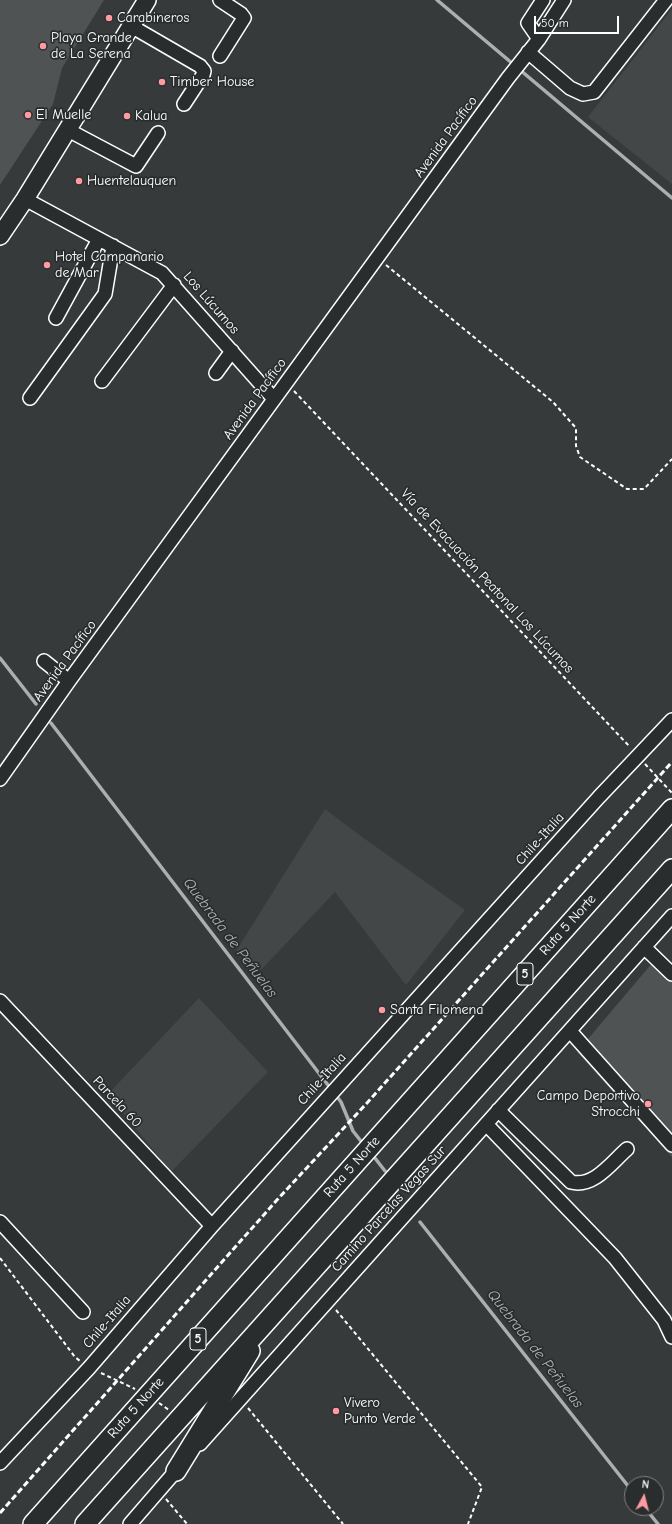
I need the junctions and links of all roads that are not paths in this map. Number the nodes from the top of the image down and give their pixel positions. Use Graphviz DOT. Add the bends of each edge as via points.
graph roads {
  1 [pos="147,0"];
  2 [pos="220,0"];
  3 [pos="543,0"];
  4 [pos="564,0"];
  5 [pos="666,0"];
  6 [pos="131,26"];
  7 [pos="539,39"];
  8 [pos="526,55"];
  9 [pos="220,56"];
  10 [pos="184,104"];
  11 [pos="68,130"];
  12 [pos="158,133"];
  13 [pos="25,199"];
  14 [pos="0,236"];
  15 [pos="99,239"];
  16 [pos="113,246"];
  17 [pos="174,285"];
  18 [pos="56,318"];
  19 [pos="232,351"];
  20 [pos="216,373"];
  21 [pos="102,381"];
  22 [pos="30,398"];
  23 [pos="274,399"];
  24 [pos="44,661"];
  25 [pos="69,681"];
  26 [pos="672,720"];
  27 [pos="0,779"];
  28 [pos="672,810"];
  29 [pos="672,869"];
  30 [pos="672,916"];
  31 [pos="644,947"];
  32 [pos="672,974"];
  33 [pos="0,1001"];
  34 [pos="570,1031"];
  35 [pos="498,1110"];
  36 [pos="486,1124"];
  37 [pos="672,1145"];
  38 [pos="627,1148"];
  39 [pos="0,1222"];
  40 [pos="212,1226"];
  41 [pos="279,1305"];
  42 [pos="83,1312"];
  43 [pos="672,1337"];
  44 [pos="0,1463"];
  45 [pos="176,1471"];
  46 [pos="33,1524"];
  47 [pos="85,1524"];
  48 [pos="130,1524"];
  1 -- 6 [label="main road"];
  2 -- 9 [label="street" via="244,18"];
  3 -- 7 [label="street" via="528,24"];
  4 -- 7 [label="street, Avenida Pacífico"];
  5 -- 8 [label="street" via="594,92 583,94 570,88"];
  6 -- 10 [label="street" via="200,66 204,71"];
  6 -- 11 [label="main road"];
  7 -- 8 [label="street, Avenida Pacífico"];
  8 -- 23 [label="street, Avenida Pacífico"];
  11 -- 12 [label="street" via="136,166"];
  11 -- 13 [label="main road"];
  13 -- 14 [label="main road"];
  13 -- 15 [label="street, Los Lúcumos"];
  15 -- 16 [label="street, Los Lúcumos"];
  15 -- 18 [label="street"];
  16 -- 17 [label="street, Los Lúcumos" via="157,269"];
  16 -- 22 [label="street" via="105,294"];
  17 -- 19 [label="street, Los Lúcumos"];
  17 -- 21 [label="street"];
  19 -- 20 [label="street"];
  19 -- 23 [label="street, Los Lúcumos"];
  23 -- 25 [label="street, Avenida Pacífico"];
  24 -- 25 [label="street"];
  25 -- 27 [label="street, Avenida Pacífico"];
  26 -- 40 [label="street, Chile-Italia"];
  28 -- 46 [label="highway, Ruta 5 Norte / 5"];
  29 -- 41 [label="highway" via="435,1135"];
  30 -- 31 [label="street, Camino Parcelas Vegas Sur"];
  31 -- 32 [label="street"];
  31 -- 34 [label="street, Camino Parcelas Vegas Sur"];
  33 -- 40 [label="street, Parcela 60"];
  34 -- 35 [label="street, Camino Parcelas Vegas Sur"];
  34 -- 37 [label="street"];
  35 -- 36 [label="street, Camino Parcelas Vegas Sur"];
  35 -- 38 [label="street" via="571,1182 582,1184 594,1179"];
  36 -- 43 [label="street" via="615,1258 664,1320"];
  36 -- 45 [label="street, Camino Parcelas Vegas Sur"];
  39 -- 42 [label="street"];
  40 -- 44 [label="street, Chile-Italia" via="89,1368"];
  41 -- 45 [label="highway"];
  41 -- 47 [label="highway"];
  45 -- 48 [label="street, Camino Parcelas Vegas Sur"];
}
